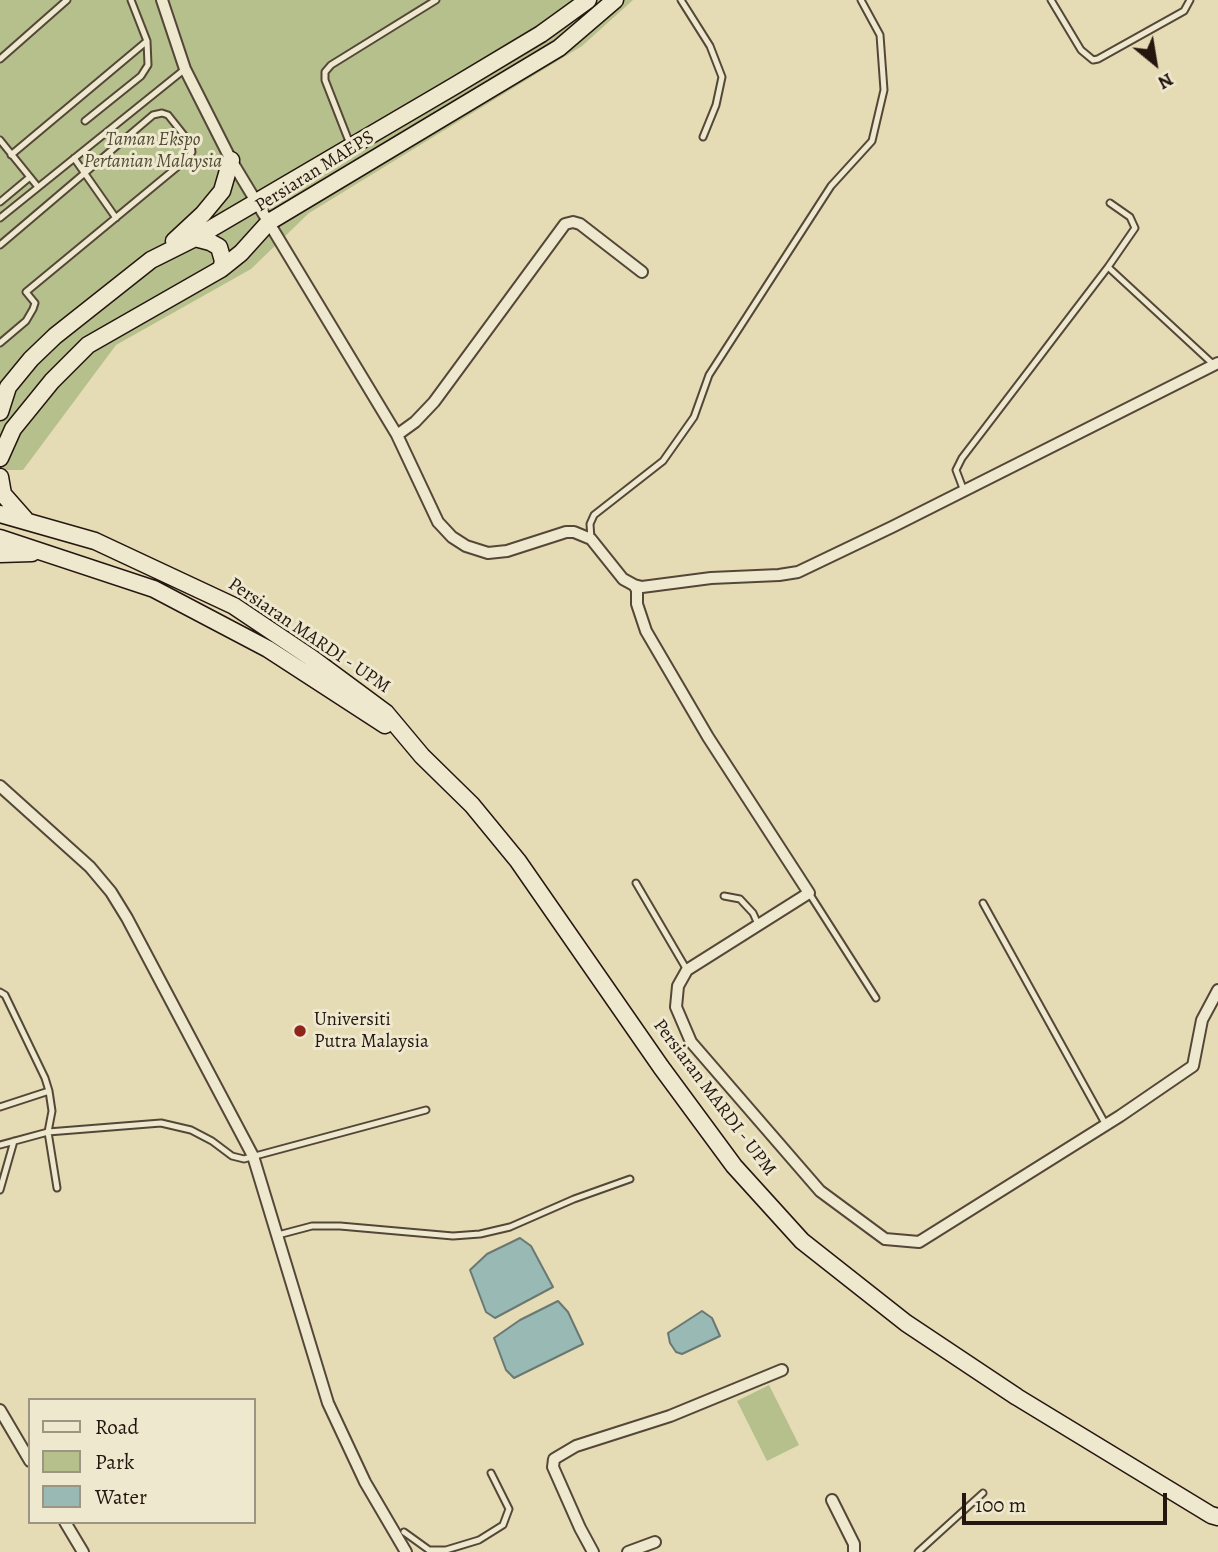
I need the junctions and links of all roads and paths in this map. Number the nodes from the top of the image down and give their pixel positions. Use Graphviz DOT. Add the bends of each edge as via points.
graph roads {
  1 [pos="67,0"];
  2 [pos="131,0"];
  3 [pos="162,0"];
  4 [pos="436,0"];
  5 [pos="588,0"];
  6 [pos="615,0"];
  7 [pos="681,0"];
  8 [pos="861,0"];
  9 [pos="1051,0"];
  10 [pos="1190,0"];
  11 [pos="147,41"];
  12 [pos="0,59"];
  13 [pos="186,69"];
  14 [pos="85,121"];
  15 [pos="703,137"];
  16 [pos="0,140"];
  17 [pos="351,146"];
  18 [pos="11,155"];
  19 [pos="74,158"];
  20 [pos="231,160"];
  21 [pos="85,173"];
  22 [pos="30,177"];
  23 [pos="38,187"];
  24 [pos="0,202"];
  25 [pos="257,202"];
  26 [pos="1110,203"];
  27 [pos="0,218"];
  28 [pos="116,218"];
  29 [pos="269,222"];
  30 [pos="195,238"];
  31 [pos="0,245"];
  32 [pos="151,260"];
  33 [pos="1108,267"];
  34 [pos="221,269"];
  35 [pos="642,272"];
  36 [pos="0,343"];
  37 [pos="1216,364"];
  38 [pos="4,391"];
  39 [pos="0,412"];
  40 [pos="397,435"];
  41 [pos="0,458"];
  42 [pos="0,477"];
  43 [pos="964,491"];
  44 [pos="0,514"];
  45 [pos="25,519"];
  46 [pos="0,538"];
  47 [pos="591,539"];
  48 [pos="0,554"];
  49 [pos="52,554"];
  50 [pos="636,595"];
  51 [pos="422,756"];
  52 [pos="0,786"];
  53 [pos="635,883"];
  54 [pos="809,893"];
  55 [pos="724,896"];
  56 [pos="983,903"];
  57 [pos="758,924"];
  58 [pos="687,970"];
  59 [pos="1218,990"];
  60 [pos="0,992"];
  61 [pos="876,998"];
  62 [pos="49,1091"];
  63 [pos="0,1107"];
  64 [pos="426,1110"];
  65 [pos="1106,1125"];
  66 [pos="48,1132"];
  67 [pos="14,1141"];
  68 [pos="0,1145"];
  69 [pos="253,1156"];
  70 [pos="630,1179"];
  71 [pos="57,1188"];
  72 [pos="0,1190"];
  73 [pos="278,1235"];
  74 [pos="782,1370"];
  75 [pos="0,1410"];
  76 [pos="28,1458"];
  77 [pos="491,1473"];
  78 [pos="983,1493"];
  79 [pos="832,1500"];
  80 [pos="1216,1520"];
  81 [pos="66,1524"];
  82 [pos="404,1532"];
  83 [pos="656,1542"];
  84 [pos="446,1551"];
  85 [pos="83,1552"];
  86 [pos="407,1552"];
  87 [pos="593,1552"];
  88 [pos="628,1552"];
  89 [pos="854,1552"];
  90 [pos="918,1552"];
  1 -- 12 [label="lane"];
  2 -- 11 [label="lane"];
  3 -- 13 [label="street"];
  4 -- 17 [label="lane" via="325,72"];
  5 -- 17 [label="street, Persiaran MAEPS" via="541,34"];
  6 -- 29 [label="street, Persiaran MAEPS" via="559,48"];
  7 -- 15 [label="lane" via="710,46 722,77"];
  8 -- 47 [label="lane" via="880,35 884,90 872,141 831,186 709,375 694,417 663,461 594,514"];
  9 -- 10 [label="lane" via="1081,50 1093,60 1184,11"];
  11 -- 14 [label="lane" via="148,65 141,76"];
  11 -- 18 [label="lane"];
  13 -- 19 [label="lane"];
  13 -- 20 [label="street"];
  16 -- 18 [label="lane"];
  17 -- 25 [label="street, Persiaran MAEPS"];
  18 -- 22 [label="lane"];
  19 -- 21 [label="lane"];
  19 -- 23 [label="lane"];
  20 -- 25 [label="street"];
  20 -- 32 [label="street" via="222,191 189,228"];
  21 -- 28 [label="lane"];
  21 -- 28 [label="lane" via="153,115 168,115 191,144 188,158"];
  21 -- 31 [label="lane"];
  22 -- 23 [label="lane"];
  22 -- 24 [label="lane"];
  23 -- 27 [label="lane"];
  25 -- 29 [label="street"];
  25 -- 30 [label="street, Persiaran MAEPS"];
  26 -- 33 [label="lane" via="1133,220 1135,228"];
  28 -- 36 [label="lane" via="26,292 33,309"];
  29 -- 34 [label="street, Persiaran MAEPS"];
  29 -- 40 [label="street"];
  30 -- 32 [label="street, Persiaran MAEPS"];
  30 -- 34 [label="street" via="219,247"];
  32 -- 38 [label="street, Persiaran MAEPS" via="55,336"];
  33 -- 37 [label="lane"];
  33 -- 43 [label="lane" via="962,458 956,470"];
  34 -- 41 [label="street, Persiaran MAEPS" via="88,345 13,429"];
  35 -- 40 [label="street" via="580,224 565,224 434,402"];
  37 -- 43 [label="street"];
  38 -- 39 [label="street, Persiaran MAEPS"];
  40 -- 47 [label="street" via="438,522 466,547 488,553 507,551 566,532"];
  42 -- 45 [label="street" via="2,494"];
  43 -- 50 [label="street" via="797,572"];
  44 -- 45 [label="street, Persiaran MARDI - UPM"];
  45 -- 51 [label="street, Persiaran MARDI - UPM" via="96,541 234,606 386,713"];
  46 -- 49 [label="street, Persiaran MARDI - UPM"];
  47 -- 50 [label="street"];
  48 -- 49 [label="street"];
  49 -- 51 [label="street, Persiaran MARDI - UPM" via="154,589 268,649 382,723"];
  50 -- 54 [label="street" via="646,631"];
  51 -- 80 [label="street, Persiaran MARDI - UPM" via="472,806 517,861 734,1166 802,1241 906,1323"];
  52 -- 69 [label="street" via="90,867 111,892"];
  53 -- 58 [label="lane"];
  54 -- 57 [label="street"];
  54 -- 61 [label="lane"];
  55 -- 57 [label="lane" via="740,899"];
  56 -- 65 [label="lane"];
  57 -- 58 [label="street"];
  58 -- 65 [label="street" via="678,986 676,1007 691,1042 820,1191 885,1239 919,1242"];
  59 -- 65 [label="street" via="1202,1020 1193,1066"];
  60 -- 62 [label="lane"];
  62 -- 63 [label="lane"];
  62 -- 66 [label="lane"];
  64 -- 69 [label="lane"];
  66 -- 67 [label="lane"];
  66 -- 69 [label="lane" via="161,1124 191,1130 239,1159"];
  66 -- 71 [label="lane"];
  67 -- 68 [label="lane"];
  67 -- 72 [label="lane"];
  69 -- 73 [label="street"];
  70 -- 73 [label="lane" via="510,1227 480,1234 312,1226"];
  73 -- 86 [label="street" via="328,1403 365,1482"];
  74 -- 87 [label="street" via="670,1416 576,1446 554,1459 553,1467"];
  75 -- 76 [label="street"];
  77 -- 84 [label="lane" via="509,1509 503,1525 479,1540"];
  78 -- 90 [label="lane"];
  79 -- 89 [label="street"];
  81 -- 85 [label="street"];
  82 -- 84 [label="lane" via="429,1549"];
  83 -- 88 [label="street"];
}
